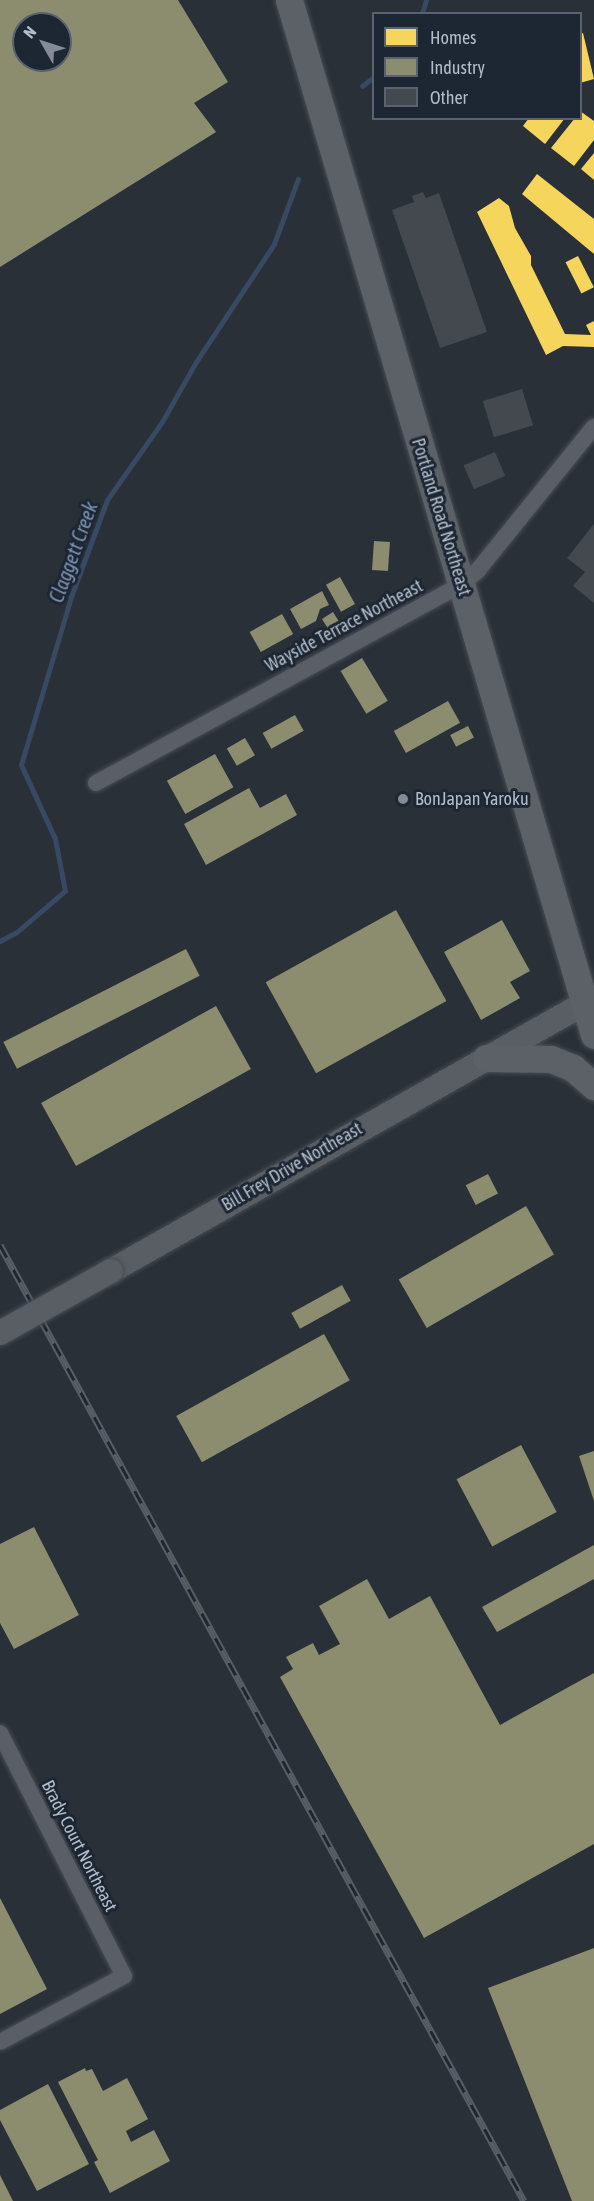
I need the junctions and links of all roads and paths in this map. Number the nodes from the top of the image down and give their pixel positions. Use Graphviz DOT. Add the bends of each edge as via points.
graph roads {
  1 [pos="289,0"];
  2 [pos="594,427"];
  3 [pos="461,585"];
  4 [pos="96,783"];
  5 [pos="589,998"];
  6 [pos="594,1035"];
  7 [pos="486,1058"];
  8 [pos="594,1086"];
  9 [pos="0,1333"];
  10 [pos="0,1733"];
  11 [pos="0,2042"];
  1 -- 3 [label="main road, Portland Road Northeast"];
  2 -- 3 [label="street, Wayside Terrace Northeast" via="478,570"];
  3 -- 4 [label="street, Wayside Terrace Northeast"];
  3 -- 5 [label="main road, Portland Road Northeast"];
  5 -- 6 [label="main road, Portland Road Northeast"];
  5 -- 7 [label="street, Bill Frey Drive Northeast"];
  7 -- 8 [label="main road" via="550,1059 573,1068"];
  7 -- 9 [label="street, Bill Frey Drive Northeast, bridge"];
  10 -- 11 [label="street, Brady Court Northeast" via="124,1976"];
}
